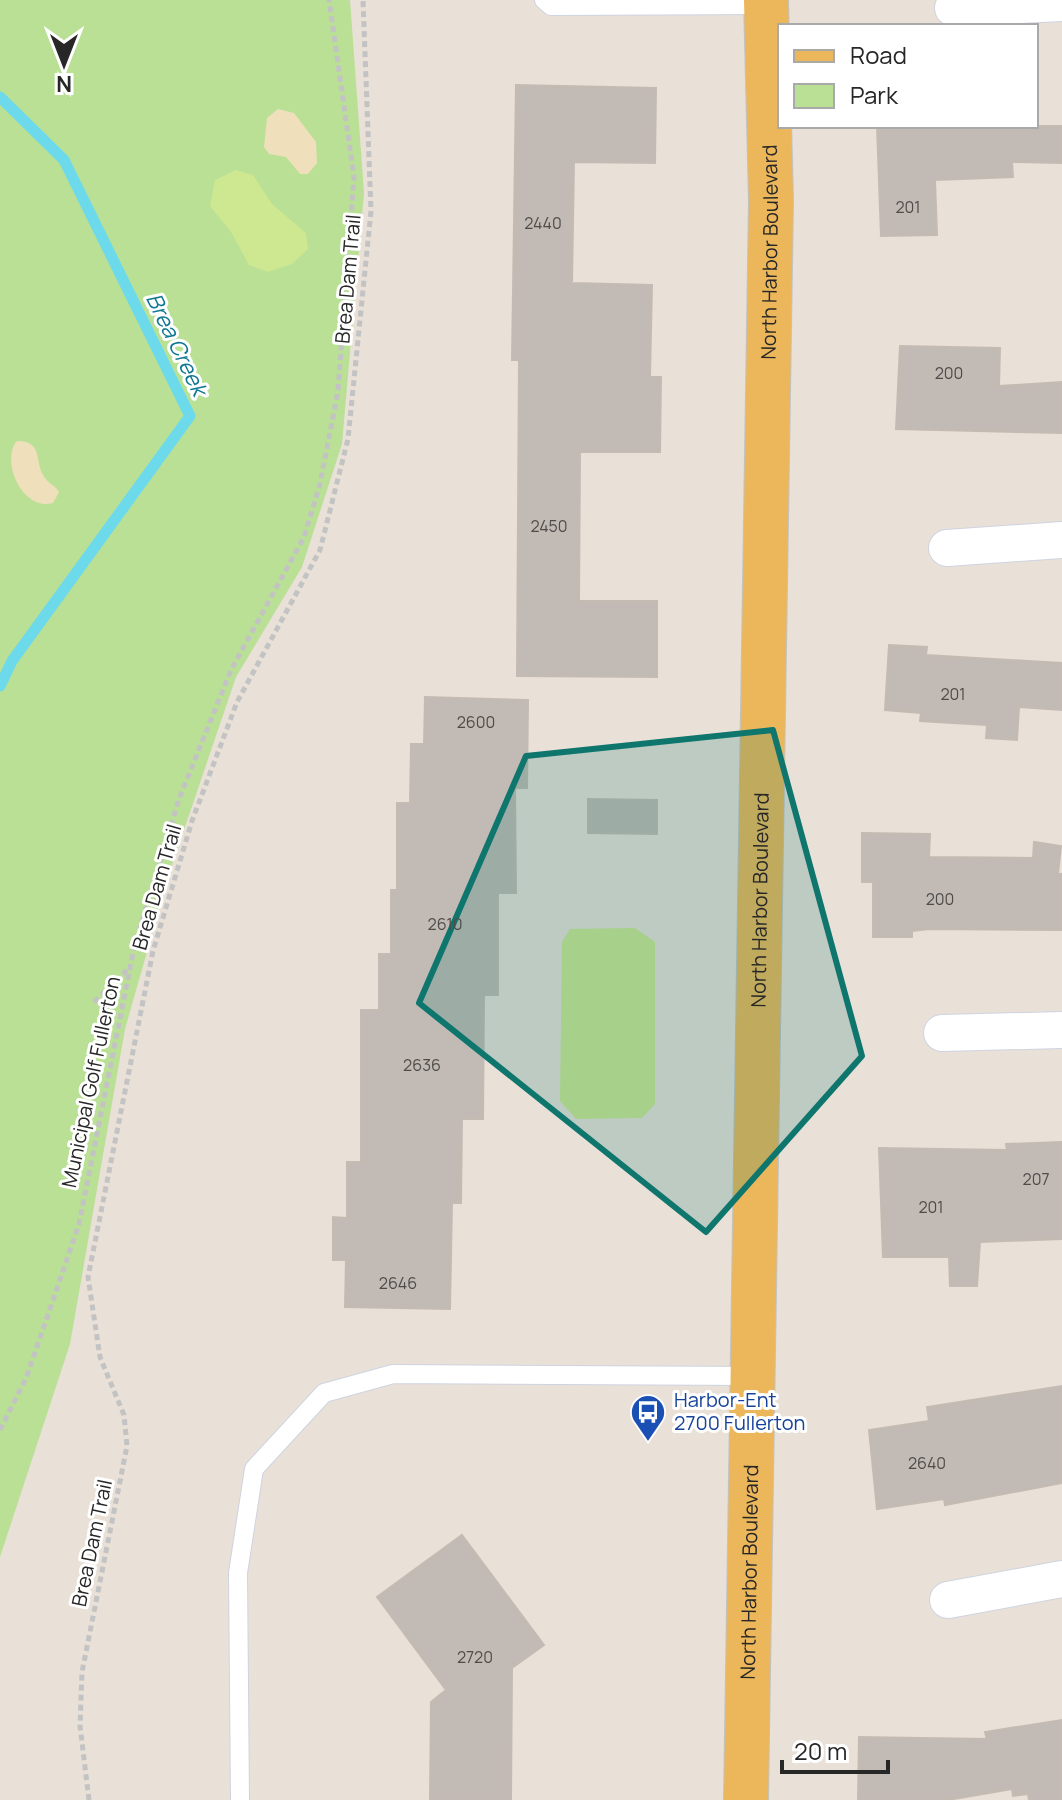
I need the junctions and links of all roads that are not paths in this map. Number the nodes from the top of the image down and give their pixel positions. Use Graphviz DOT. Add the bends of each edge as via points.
graph roads {
  1 [pos="544,0"];
  2 [pos="766,2"];
  3 [pos="638,3"];
  4 [pos="1062,3"];
  5 [pos="953,8"];
  6 [pos="1062,540"];
  7 [pos="947,548"];
  8 [pos="1062,1030"];
  9 [pos="942,1033"];
  10 [pos="751,1376"];
  11 [pos="1062,1579"];
  12 [pos="948,1600"];
  13 [pos="240,1800"];
  14 [pos="746,1800"];
  1 -- 3 [label="lane" via="551,6"];
  2 -- 3 [label="lane"];
  2 -- 10 [label="main road, North Harbor Boulevard" via="771,201"];
  4 -- 5 [label="street"];
  6 -- 7 [label="street"];
  8 -- 9 [label="street"];
  10 -- 13 [label="lane" via="393,1374 324,1393 254,1469 238,1573"];
  10 -- 14 [label="main road, North Harbor Boulevard"];
  11 -- 12 [label="street"];
}
